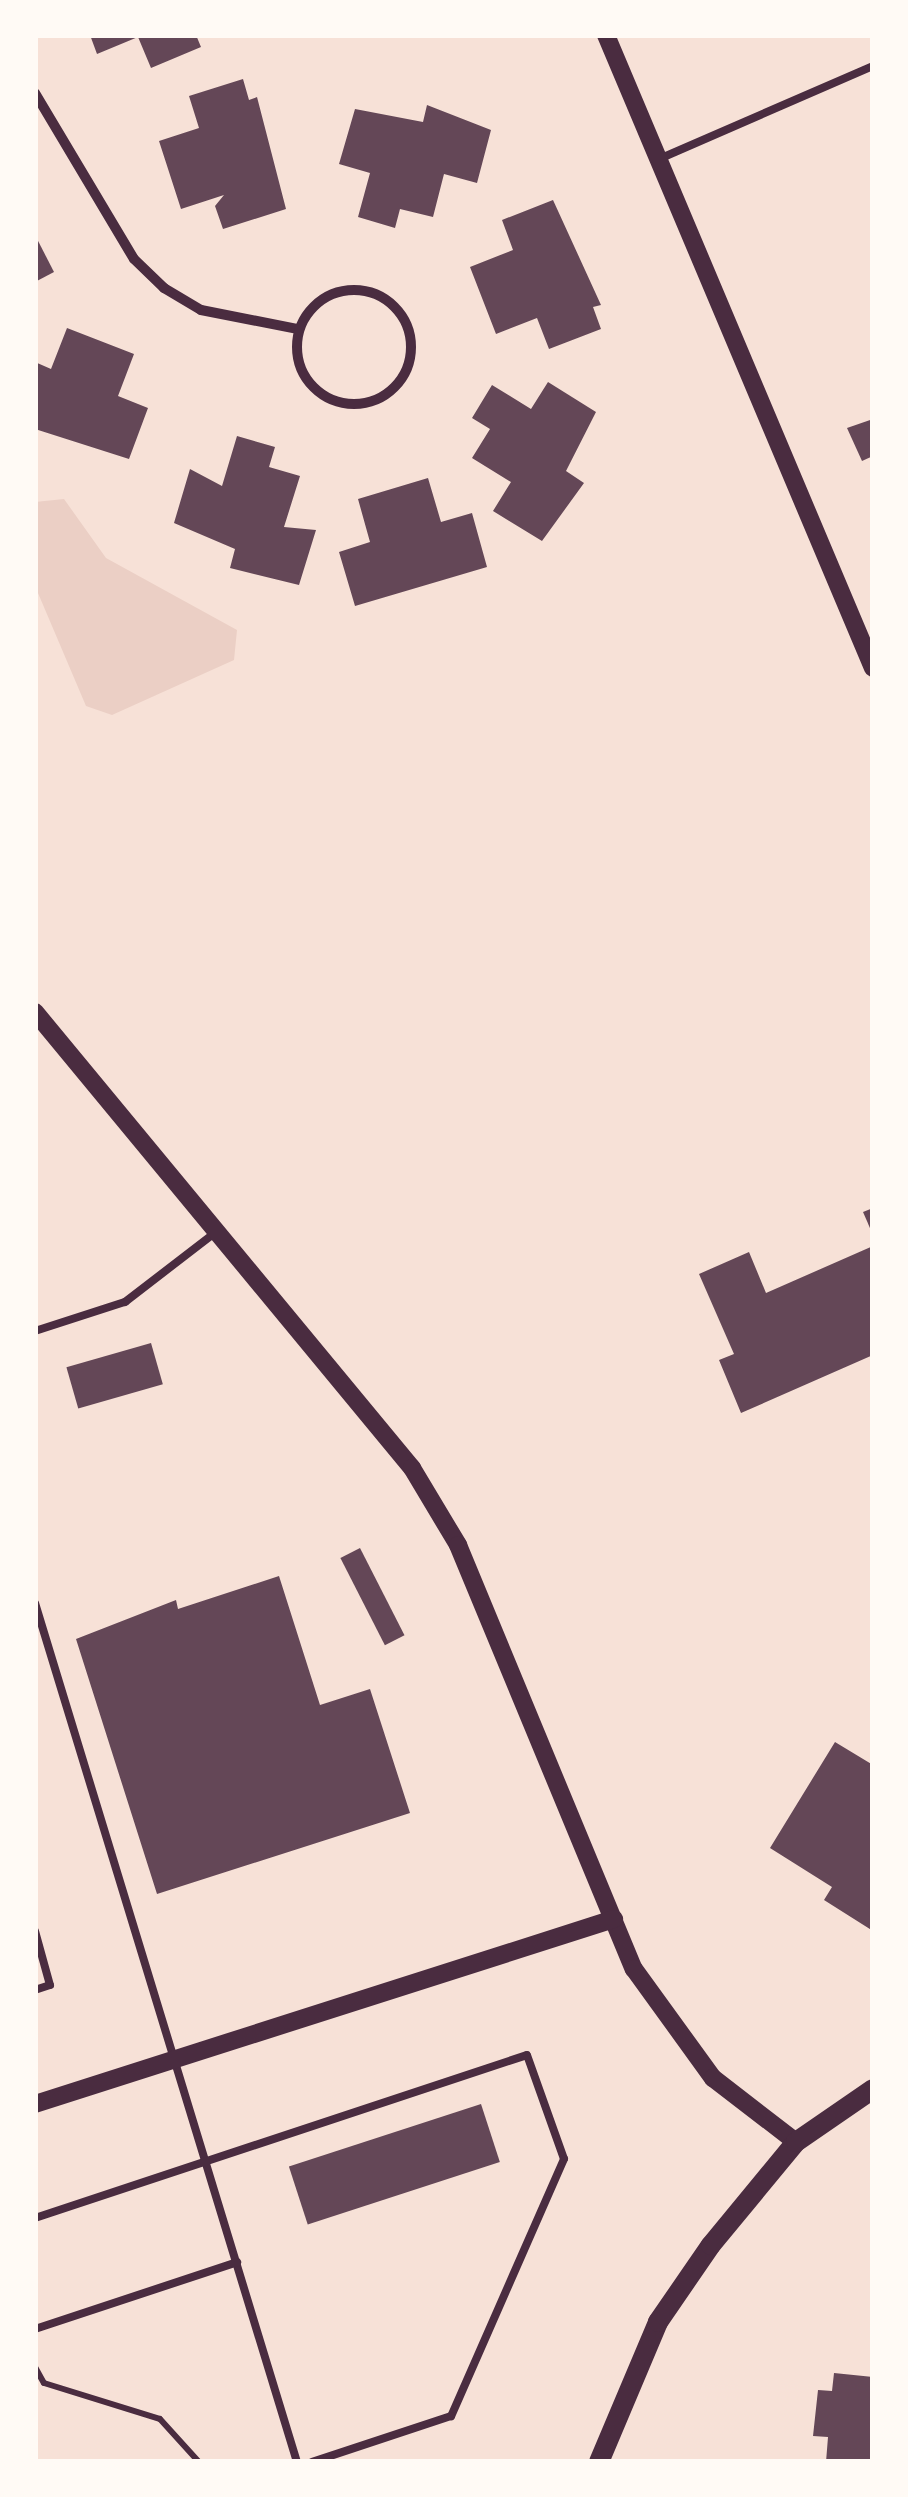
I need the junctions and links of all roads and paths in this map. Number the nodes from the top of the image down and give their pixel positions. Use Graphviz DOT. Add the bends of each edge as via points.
graph roads {
  1 [pos="606,35"];
  2 [pos="873,66"];
  3 [pos="35,93"];
  4 [pos="658,160"];
  5 [pos="298,330"];
  6 [pos="873,668"];
  7 [pos="35,1012"];
  8 [pos="219,1230"];
  9 [pos="35,1331"];
  10 [pos="35,1603"];
  11 [pos="614,1920"];
  12 [pos="35,1932"];
  13 [pos="35,1990"];
  14 [pos="177,2058"];
  15 [pos="873,2089"];
  16 [pos="35,2104"];
  17 [pos="796,2142"];
  18 [pos="208,2162"];
  19 [pos="35,2218"];
  20 [pos="238,2262"];
  21 [pos="35,2329"];
  22 [pos="35,2367"];
  23 [pos="199,2462"];
  24 [pos="297,2462"];
  25 [pos="312,2462"];
  26 [pos="600,2462"];
  1 -- 4 [label="street"];
  2 -- 4 [label="lane"];
  3 -- 5 [label="street" via="134,259 164,288 201,310"];
  4 -- 6 [label="street"];
  5 -- 5 [label="street" via="308,380 337,402 388,393 409,364 408,325 381,296 342,291"];
  7 -- 8 [label="street"];
  8 -- 9 [label="lane" via="126,1302"];
  8 -- 11 [label="street" via="412,1468 458,1545"];
  10 -- 14 [label="lane"];
  11 -- 14 [label="street"];
  11 -- 17 [label="street" via="634,1969 713,2078"];
  12 -- 13 [label="lane" via="50,1986"];
  14 -- 16 [label="street"];
  14 -- 18 [label="lane"];
  15 -- 17 [label="main road"];
  17 -- 26 [label="main road" via="658,2322"];
  18 -- 19 [label="lane"];
  18 -- 20 [label="lane"];
  18 -- 25 [label="lane" via="527,2054 564,2159 452,2416"];
  20 -- 21 [label="lane"];
  20 -- 24 [label="lane"];
  22 -- 23 [label="path" via="44,2383 160,2419"];
}
